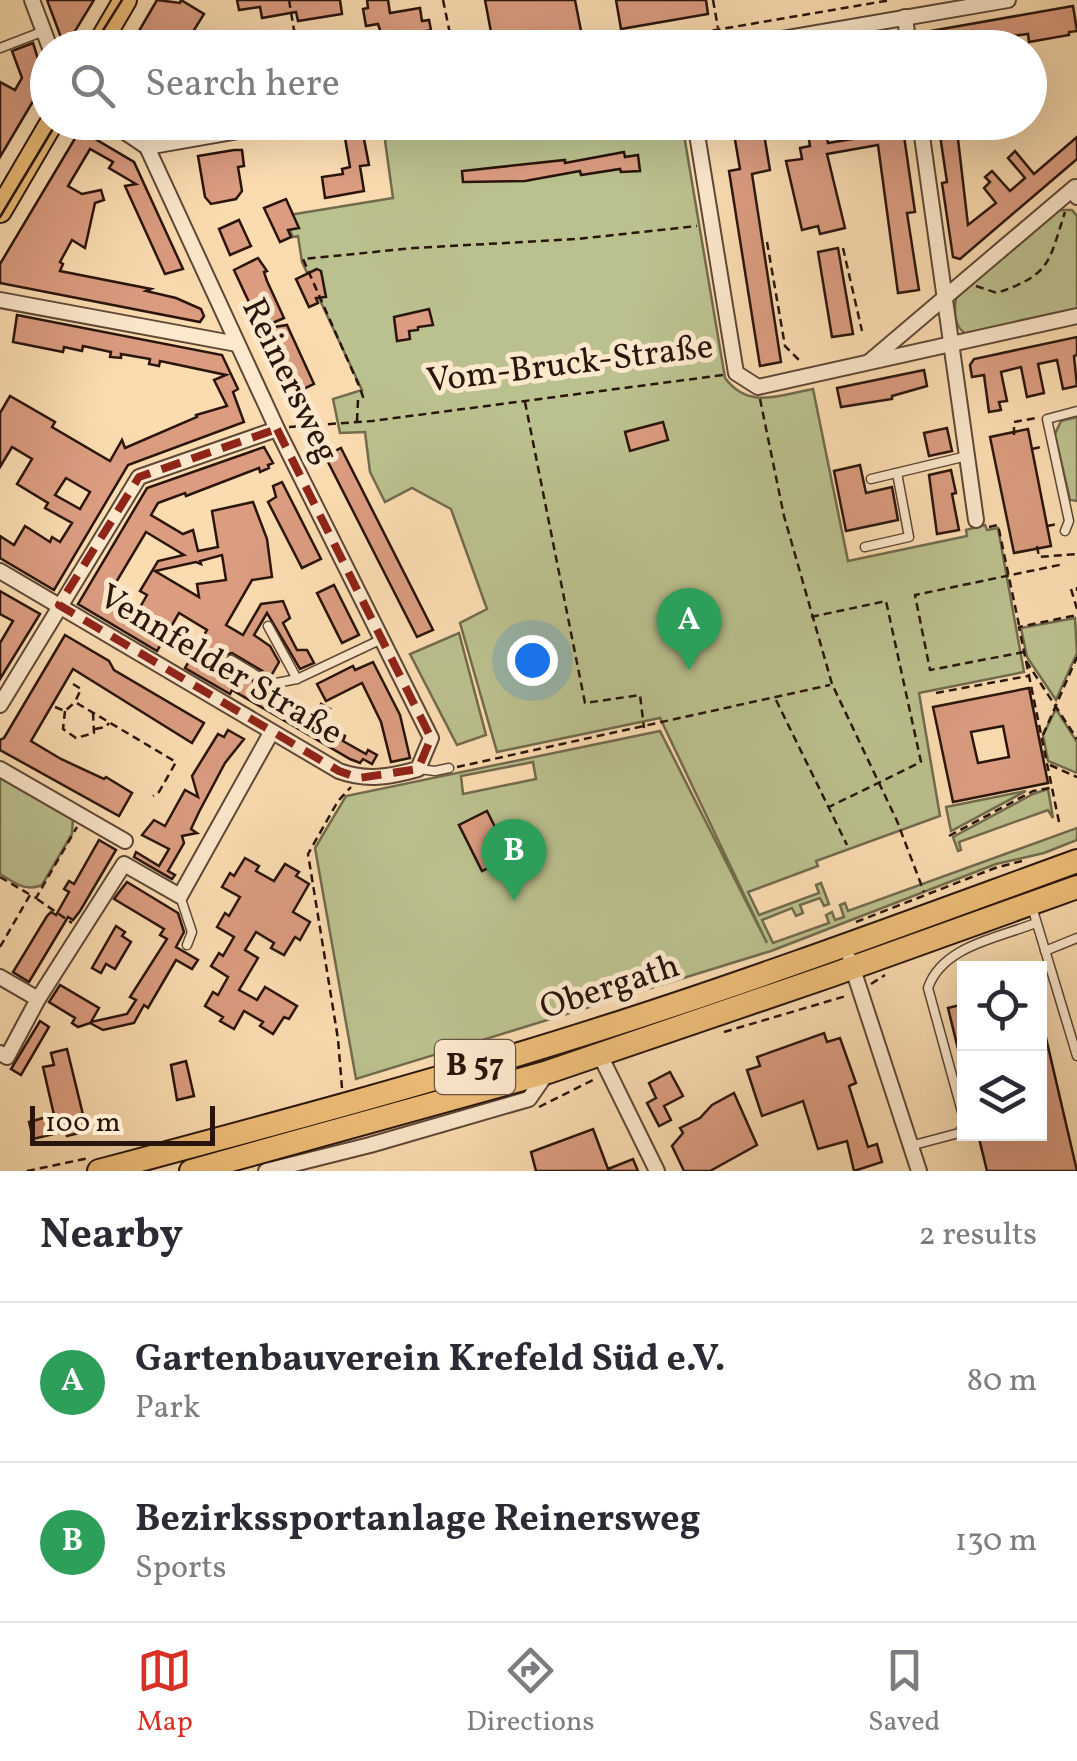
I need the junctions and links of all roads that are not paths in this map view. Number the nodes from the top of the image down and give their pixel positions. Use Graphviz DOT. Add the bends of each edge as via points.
graph roads {
  1 [pos="32,0"];
  2 [pos="125,0"];
  3 [pos="1008,0"];
  4 [pos="905,17"];
  5 [pos="44,30"];
  6 [pos="108,30"];
  7 [pos="832,30"];
  8 [pos="907,30"];
  9 [pos="30,36"];
  10 [pos="0,48"];
  11 [pos="41,140"];
  12 [pos="137,140"];
  13 [pos="187,140"];
  14 [pos="698,140"];
  15 [pos="923,140"];
  16 [pos="147,147"];
  17 [pos="1076,190"];
  18 [pos="0,211"];
  19 [pos="945,296"];
  20 [pos="0,300"];
  21 [pos="1077,316"];
  22 [pos="237,344"];
  23 [pos="950,345"];
  24 [pos="865,365"];
  25 [pos="1077,411"];
  26 [pos="278,428"];
  27 [pos="967,456"];
  28 [pos="897,473"];
  29 [pos="871,480"];
  30 [pos="1066,510"];
  31 [pos="1077,517"];
  32 [pos="976,520"];
  33 [pos="1065,531"];
  34 [pos="865,547"];
  35 [pos="0,571"];
  36 [pos="59,606"];
  37 [pos="268,626"];
  38 [pos="382,639"];
  39 [pos="231,660"];
  40 [pos="297,679"];
  41 [pos="0,705"];
  42 [pos="271,733"];
  43 [pos="450,768"];
  44 [pos="0,769"];
  45 [pos="418,769"];
  46 [pos="125,841"];
  47 [pos="1077,862"];
  48 [pos="1028,870"];
  49 [pos="1077,887"];
  50 [pos="180,896"];
  51 [pos="1034,914"];
  52 [pos="1077,938"];
  53 [pos="187,945"];
  54 [pos="849,946"];
  55 [pos="1045,951"];
  56 [pos="0,977"];
  57 [pos="38,999"];
  58 [pos="0,1053"];
  59 [pos="1077,1056"];
  60 [pos="604,1062"];
  61 [pos="548,1072"];
  62 [pos="957,1096"];
  63 [pos="957,1134"];
  64 [pos="910,1146"];
  65 [pos="96,1164"];
  66 [pos="191,1171"];
  67 [pos="266,1171"];
  68 [pos="657,1171"];
  69 [pos="918,1171"];
  1 -- 5 [label="street"];
  2 -- 6 [label="main road"];
  3 -- 4 [label="street"];
  4 -- 7 [label="street"];
  4 -- 8 [label="street"];
  9 -- 10 [label="lane"];
  11 -- 18 [label="main road"];
  12 -- 16 [label="street"];
  13 -- 16 [label="street"];
  14 -- 24 [label="street, Vom-Bruck-Straße" via="736,373 758,388"];
  15 -- 19 [label="street"];
  16 -- 22 [label="street, Reinersweg"];
  17 -- 19 [label="street"];
  19 -- 23 [label="street"];
  19 -- 24 [label="street"];
  20 -- 22 [label="street"];
  21 -- 23 [label="street, Vom-Bruck-Straße"];
  22 -- 26 [label="street, Reinersweg"];
  23 -- 24 [label="street, Vom-Bruck-Straße"];
  23 -- 27 [label="street"];
  25 -- 30 [label="lane" via="1047,419"];
  26 -- 36 [label="street" via="139,477"];
  26 -- 38 [label="street, Reinersweg"];
  27 -- 28 [label="lane"];
  27 -- 32 [label="street"];
  28 -- 29 [label="lane"];
  28 -- 34 [label="lane" via="908,536"];
  30 -- 31 [label="lane"];
  30 -- 33 [label="lane"];
  35 -- 36 [label="street, Vennfelder Straße"];
  36 -- 41 [label="street"];
  36 -- 42 [label="street, Vennfelder Straße"];
  37 -- 40 [label="lane"];
  38 -- 40 [label="lane"];
  38 -- 45 [label="street, Reinersweg" via="431,738"];
  39 -- 40 [label="lane" via="271,684"];
  42 -- 45 [label="street, Vennfelder Straße" via="359,778"];
  42 -- 50 [label="street"];
  43 -- 45 [label="lane"];
  44 -- 46 [label="street"];
  47 -- 48 [label="main road, Obergath / B 57"];
  48 -- 51 [label="lane"];
  48 -- 54 [label="main road, Obergath / B 57"];
  49 -- 51 [label="main road, Obergath / B 57"];
  50 -- 53 [label="lane" via="192,932"];
  50 -- 57 [label="street" via="124,864"];
  51 -- 54 [label="main road, Obergath / B 57"];
  51 -- 55 [label="lane"];
  51 -- 62 [label="lane" via="948,956 933,972 928,988"];
  52 -- 55 [label="lane"];
  54 -- 60 [label="main road, Obergath / B 57"];
  54 -- 64 [label="street"];
  54 -- 65 [label="main road, Obergath / B 57" via="344,1106"];
  55 -- 59 [label="lane"];
  56 -- 57 [label="street"];
  57 -- 58 [label="street" via="7,1056"];
  60 -- 61 [label="main road, Obergath / B 57"];
  60 -- 68 [label="street"];
  61 -- 66 [label="main road, Obergath / B 57"];
  61 -- 67 [label="street, Obergath" via="529,1099"];
  63 -- 64 [label="lane"];
  64 -- 69 [label="street"];
}
